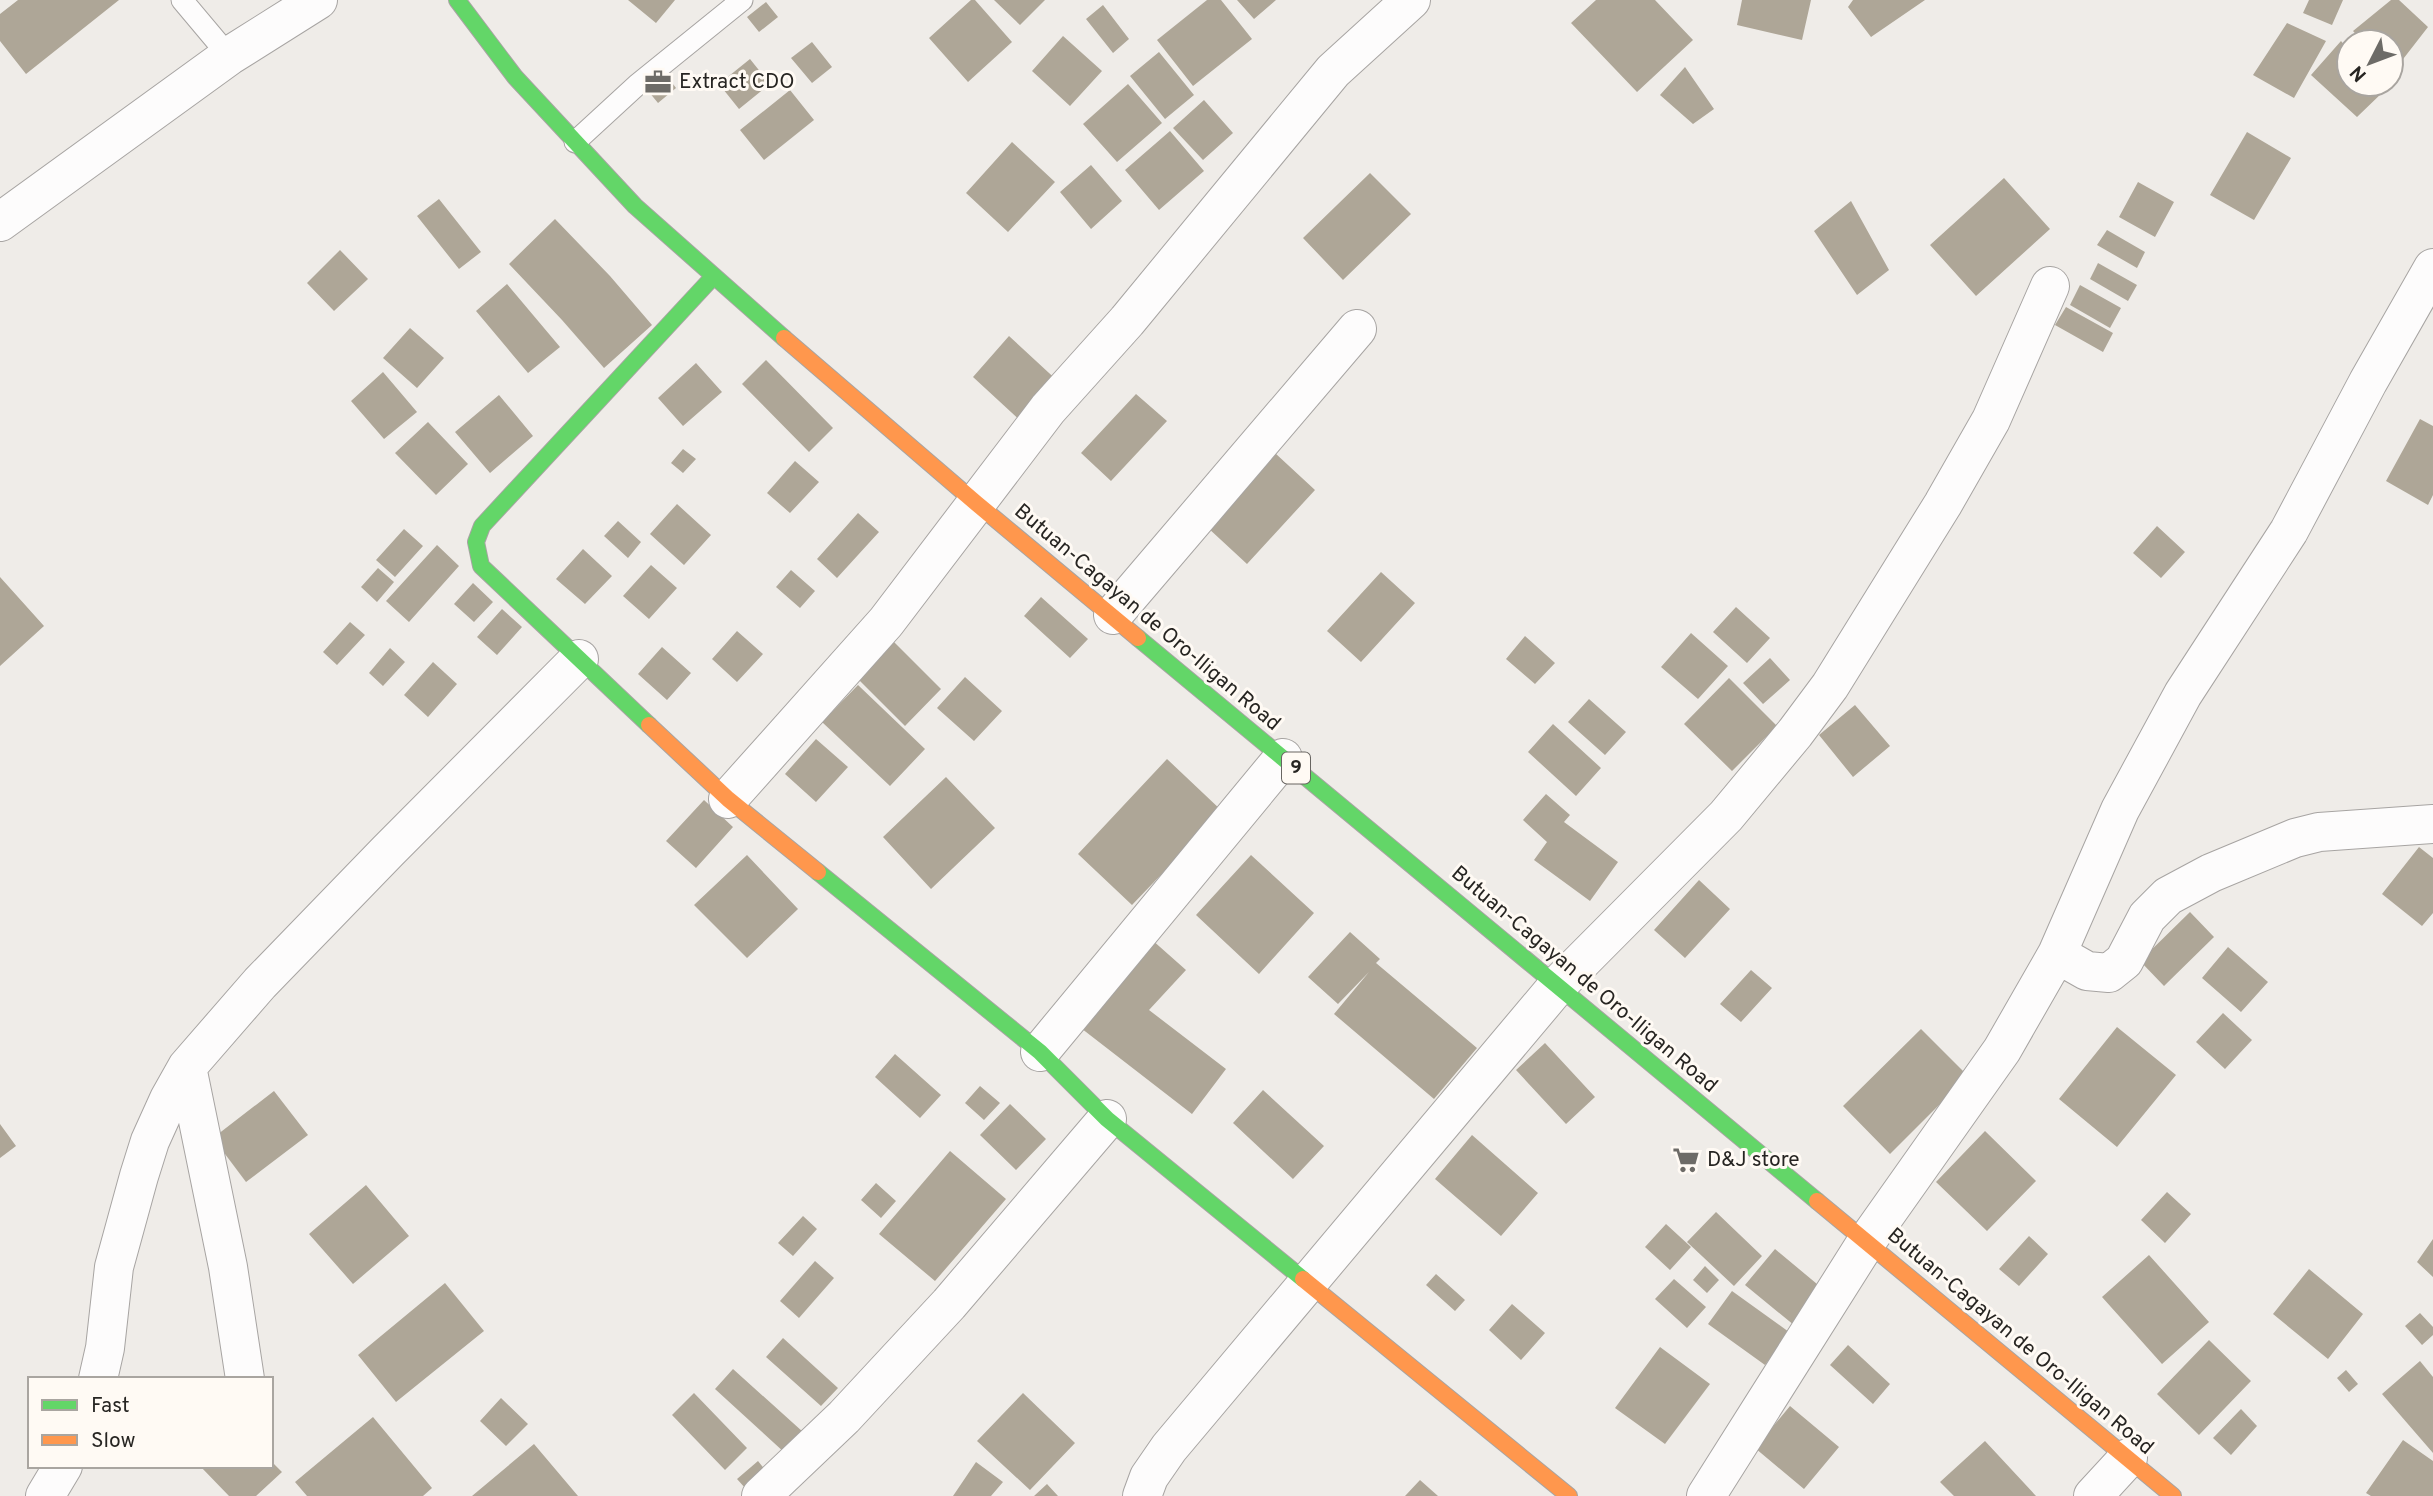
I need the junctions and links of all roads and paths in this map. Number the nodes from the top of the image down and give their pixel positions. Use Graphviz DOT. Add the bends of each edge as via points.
graph roads {
  1 [pos="182,0"];
  2 [pos="318,0"];
  3 [pos="457,0"];
  4 [pos="742,0"];
  5 [pos="1411,0"];
  6 [pos="229,56"];
  7 [pos="575,142"];
  8 [pos="0,222"];
  9 [pos="2433,268"];
  10 [pos="713,277"];
  11 [pos="2050,286"];
  12 [pos="1357,329"];
  13 [pos="976,503"];
  14 [pos="1114,615"];
  15 [pos="579,659"];
  16 [pos="1283,758"];
  17 [pos="728,799"];
  18 [pos="2433,824"];
  19 [pos="2057,954"];
  20 [pos="1558,985"];
  21 [pos="1040,1052"];
  22 [pos="187,1067"];
  23 [pos="1107,1119"];
  24 [pos="1867,1241"];
  25 [pos="1308,1284"];
  26 [pos="99,1377"];
  27 [pos="245,1377"];
  28 [pos="2128,1458"];
  29 [pos="61,1468"];
  30 [pos="45,1496"];
  31 [pos="761,1496"];
  32 [pos="1142,1496"];
  33 [pos="1569,1496"];
  34 [pos="1706,1496"];
  35 [pos="2093,1496"];
  36 [pos="2173,1496"];
  1 -- 6 [label="lane"];
  2 -- 6 [label="street"];
  3 -- 7 [label="main road, Butuan-Cagayan de Oro-Iligan Road / 9" via="515,77"];
  4 -- 7 [label="lane"];
  5 -- 13 [label="street" via="1333,71 1127,321 1048,409"];
  6 -- 8 [label="street"];
  7 -- 10 [label="main road, Butuan-Cagayan de Oro-Iligan Road / 9" via="635,206"];
  9 -- 19 [label="street" via="2289,531 2183,694 2120,810"];
  10 -- 13 [label="main road, Butuan-Cagayan de Oro-Iligan Road / 9"];
  10 -- 15 [label="main road" via="478,533 481,566"];
  11 -- 20 [label="street" via="1991,420 1829,686 1726,816"];
  12 -- 14 [label="street"];
  13 -- 14 [label="main road, Butuan-Cagayan de Oro-Iligan Road / 9"];
  13 -- 17 [label="street" via="886,622"];
  14 -- 16 [label="main road, Butuan-Cagayan de Oro-Iligan Road / 9"];
  15 -- 17 [label="main road"];
  15 -- 22 [label="street" via="260,983"];
  16 -- 20 [label="main road, Butuan-Cagayan de Oro-Iligan Road / 9"];
  16 -- 21 [label="street"];
  17 -- 21 [label="main road"];
  18 -- 19 [label="street" via="2319,832 2211,873 2168,896 2147,917 2124,961 2109,973 2087,971"];
  19 -- 24 [label="street" via="2002,1050"];
  20 -- 24 [label="main road, Butuan-Cagayan de Oro-Iligan Road / 9"];
  20 -- 25 [label="street"];
  21 -- 23 [label="main road"];
  22 -- 26 [label="street" via="150,1141 139,1176 114,1267"];
  22 -- 27 [label="street" via="228,1268"];
  23 -- 25 [label="main road"];
  23 -- 31 [label="street" via="949,1304 844,1418"];
  24 -- 28 [label="main road, Butuan-Cagayan de Oro-Iligan Road / 9"];
  24 -- 34 [label="street"];
  25 -- 32 [label="street" via="1169,1448"];
  25 -- 33 [label="main road"];
  28 -- 35 [label="street"];
  28 -- 36 [label="main road, Butuan-Cagayan de Oro-Iligan Road / 9"];
  29 -- 30 [label="street"];
}
